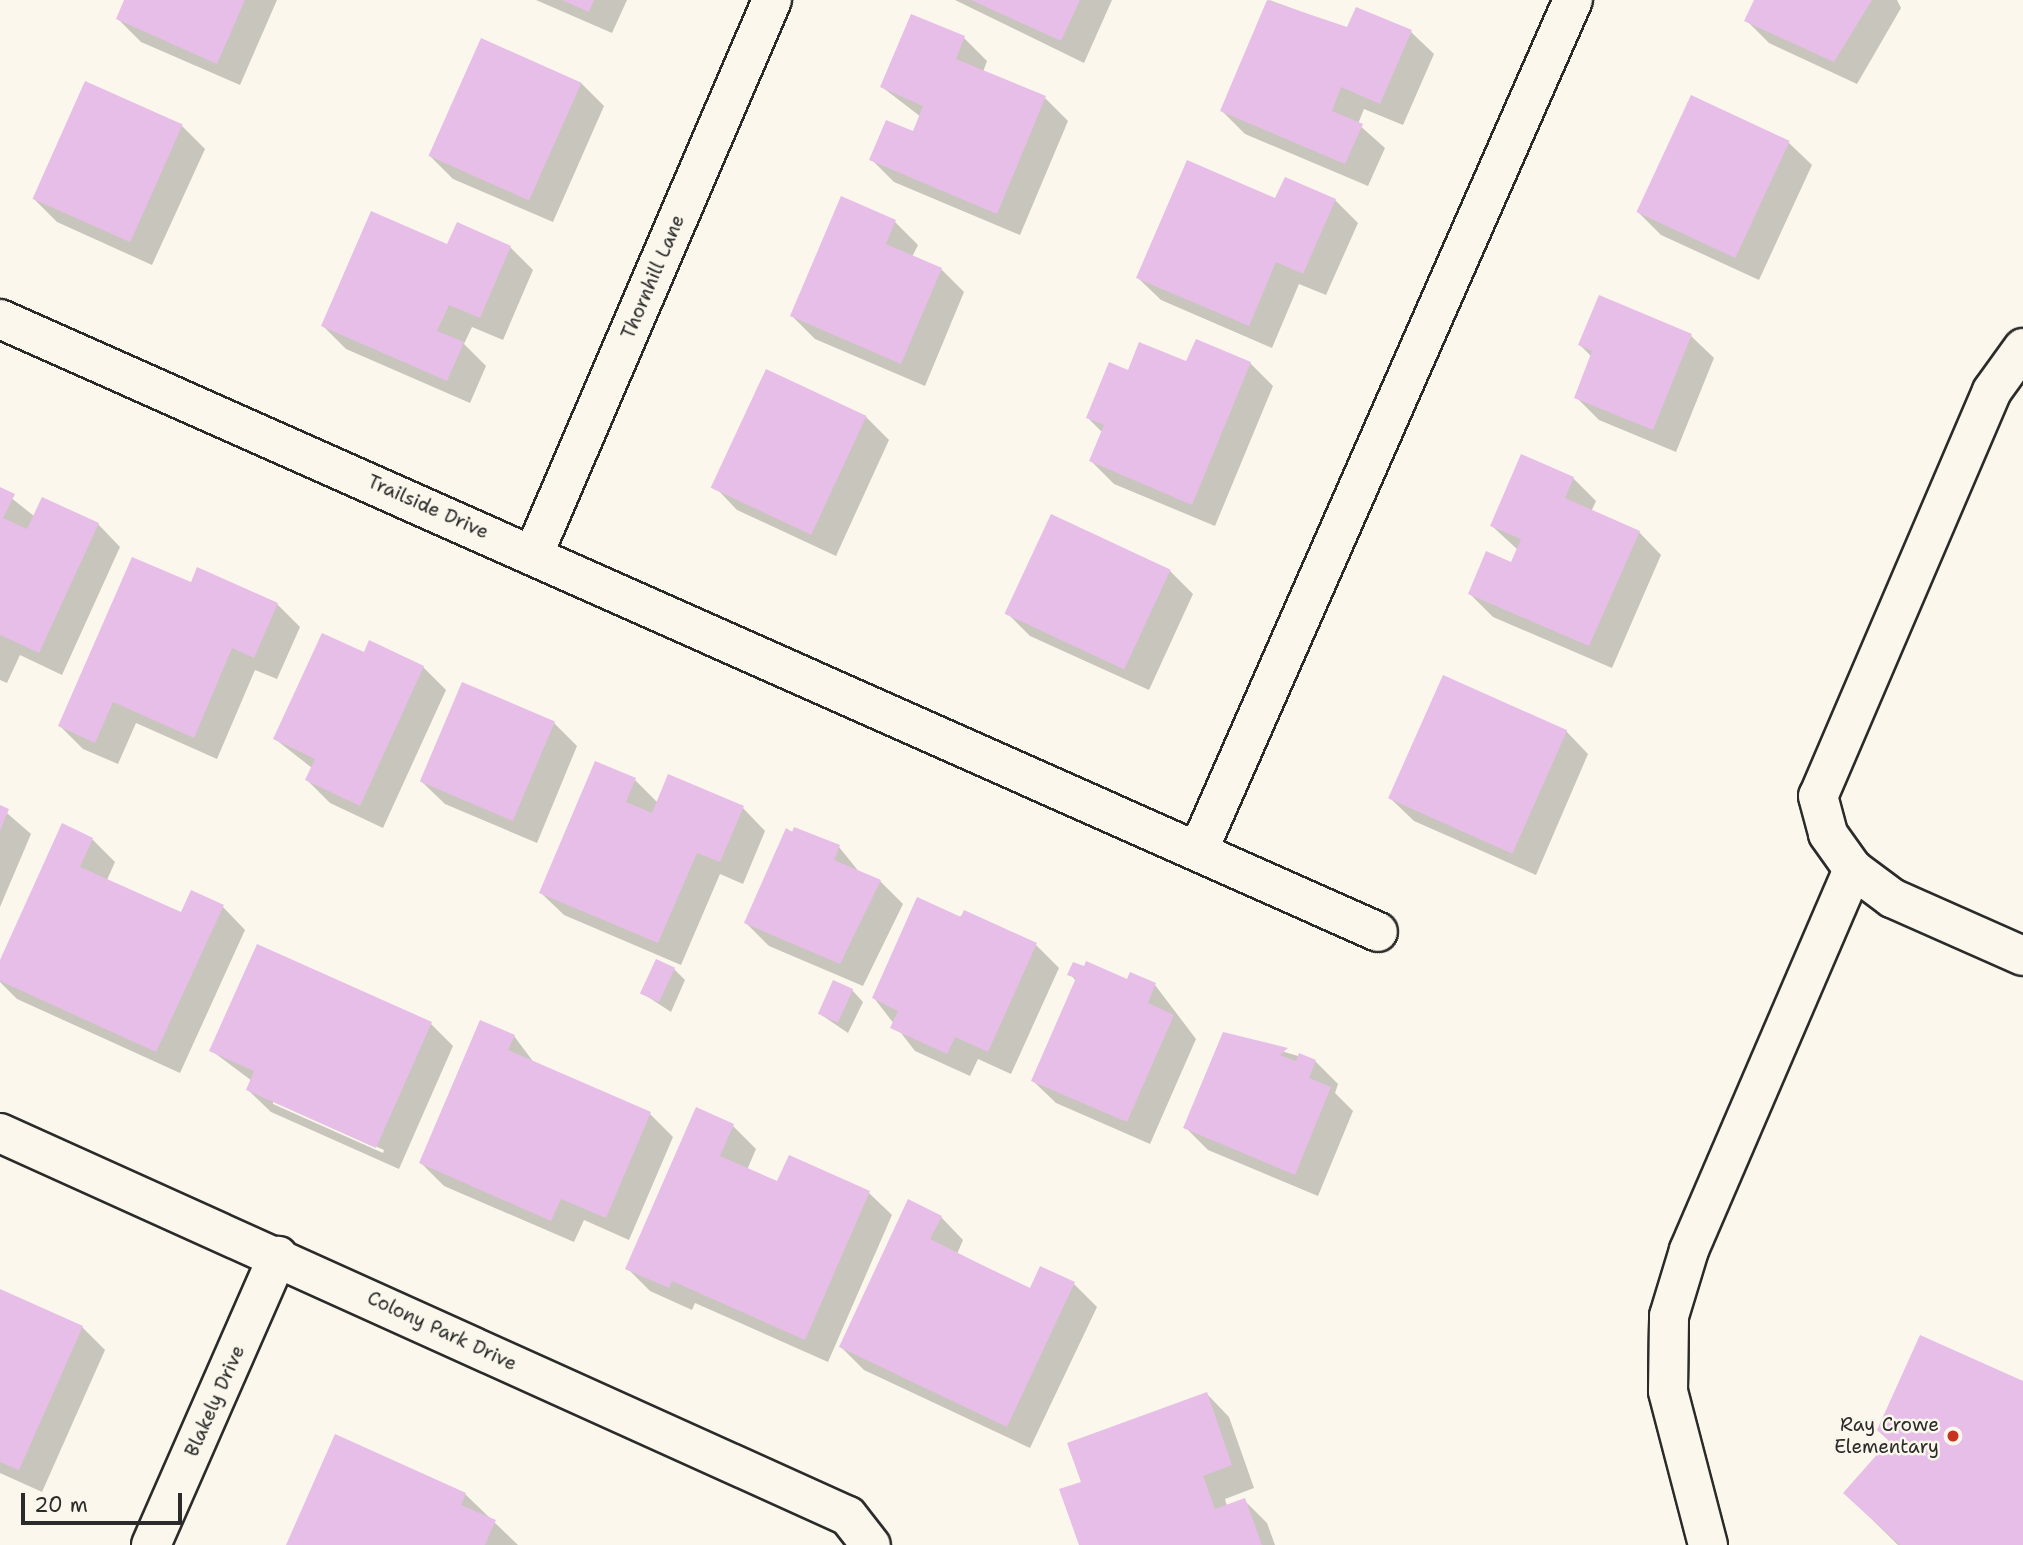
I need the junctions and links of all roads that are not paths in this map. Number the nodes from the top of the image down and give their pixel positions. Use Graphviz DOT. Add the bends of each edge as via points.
graph roads {
  1 [pos="772,0"];
  2 [pos="1573,0"];
  3 [pos="0,319"];
  4 [pos="2023,348"];
  5 [pos="534,553"];
  6 [pos="1198,851"];
  7 [pos="1853,869"];
  8 [pos="1378,932"];
  9 [pos="2023,956"];
  10 [pos="0,1133"];
  11 [pos="278,1256"];
  12 [pos="151,1545"];
  13 [pos="871,1545"];
  14 [pos="1709,1545"];
  1 -- 5 [label="street, Thornhill Lane"];
  2 -- 6 [label="street"];
  3 -- 5 [label="street, Trailside Drive"];
  4 -- 7 [label="street" via="1992,391 1830,755 1818,796 1828,834"];
  5 -- 6 [label="street, Trailside Drive"];
  6 -- 8 [label="street, Trailside Drive"];
  7 -- 9 [label="street" via="1892,898"];
  7 -- 14 [label="street" via="1689,1250 1669,1316 1668,1391"];
  10 -- 11 [label="street, Colony Park Drive"];
  11 -- 12 [label="street, Blakely Drive"];
  11 -- 13 [label="street, Colony Park Drive" via="848,1516"];
}
